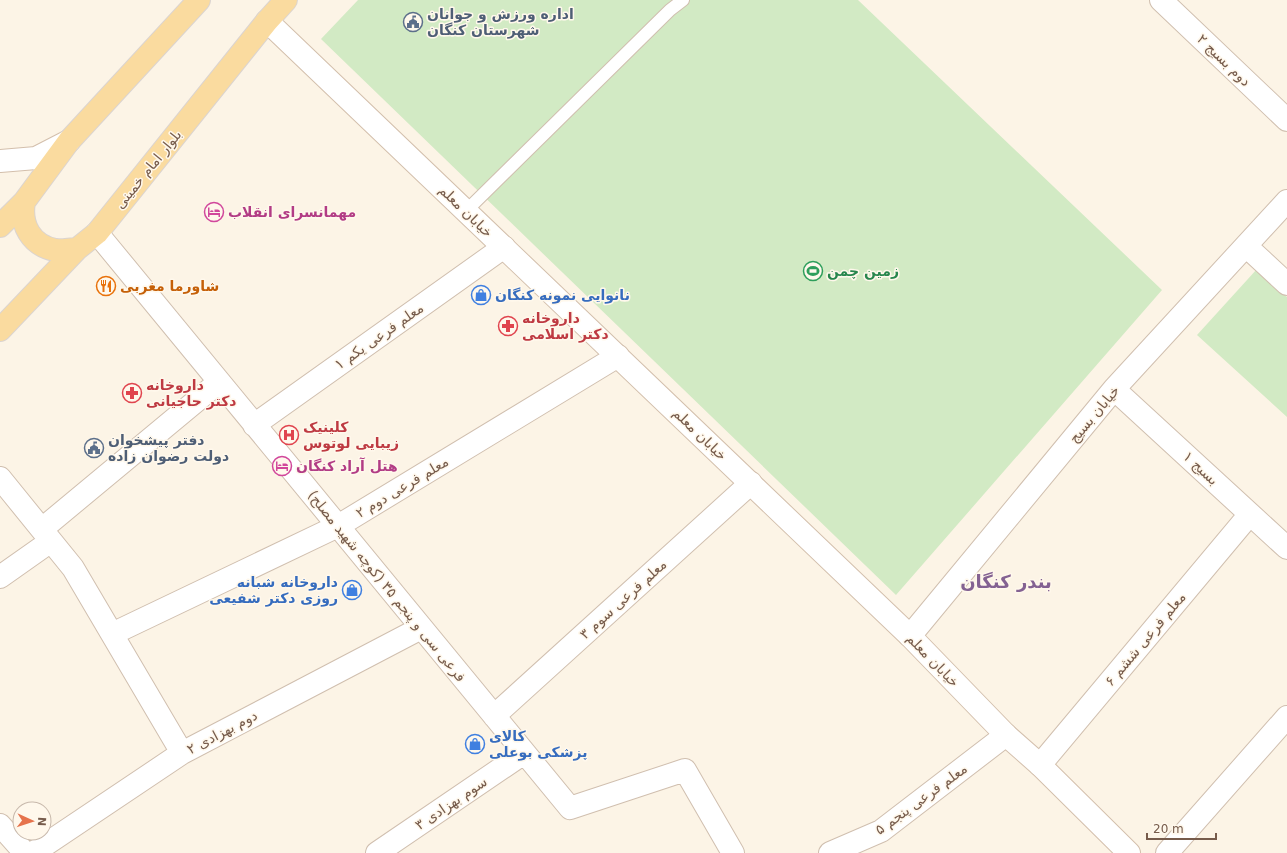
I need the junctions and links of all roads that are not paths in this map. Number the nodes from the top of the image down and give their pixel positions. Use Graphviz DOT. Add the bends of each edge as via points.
graph roads {
  1 [pos="199,0"];
  2 [pos="286,0"];
  3 [pos="683,0"];
  4 [pos="1161,0"];
  5 [pos="267,21"];
  6 [pos="1287,120"];
  7 [pos="69,141"];
  8 [pos="0,160"];
  9 [pos="1287,201"];
  10 [pos="24,202"];
  11 [pos="466,211"];
  12 [pos="0,226"];
  13 [pos="97,233"];
  14 [pos="1246,246"];
  15 [pos="504,247"];
  16 [pos="77,249"];
  17 [pos="1287,284"];
  18 [pos="0,330"];
  19 [pos="618,356"];
  20 [pos="219,382"];
  21 [pos="1114,389"];
  22 [pos="254,425"];
  23 [pos="0,478"];
  24 [pos="751,483"];
  25 [pos="1250,514"];
  26 [pos="338,526"];
  27 [pos="46,535"];
  28 [pos="1287,548"];
  29 [pos="0,577"];
  30 [pos="421,628"];
  31 [pos="112,634"];
  32 [pos="910,636"];
  33 [pos="494,716"];
  34 [pos="1287,717"];
  35 [pos="1006,735"];
  36 [pos="182,753"];
  37 [pos="524,753"];
  38 [pos="1040,765"];
  39 [pos="0,825"];
  40 [pos="25,853"];
  41 [pos="33,853"];
  42 [pos="377,853"];
  43 [pos="733,853"];
  44 [pos="830,853"];
  45 [pos="1129,853"];
  46 [pos="1167,853"];
  1 -- 7 [label="main road"];
  2 -- 5 [label="main road, بلوار امام خمینی"];
  3 -- 11 [label="lane"];
  4 -- 6 [label="street, دوم بسیج ۲"];
  5 -- 11 [label="street, خیابان معلم"];
  5 -- 13 [label="main road, بلوار امام خمینی"];
  7 -- 8 [label="street" via="36,158"];
  7 -- 10 [label="main road"];
  9 -- 14 [label="street, خیابان بسیج"];
  10 -- 12 [label="main road"];
  10 -- 16 [label="main road" via="24,221 32,238 48,248"];
  11 -- 15 [label="street, خیابان معلم"];
  13 -- 16 [label="main road, بلوار امام خمینی"];
  13 -- 20 [label="street, فرعی سی و پنجم ۳۵ (کوچه شهید مصلح)"];
  14 -- 17 [label="street"];
  14 -- 21 [label="street, خیابان بسیج"];
  15 -- 19 [label="street, خیابان معلم"];
  15 -- 22 [label="street, معلم فرعی یکم ۱"];
  16 -- 18 [label="main road, بلوار امام خمینی"];
  19 -- 24 [label="street, خیابان معلم"];
  19 -- 26 [label="street, معلم فرعی دوم ۲"];
  20 -- 22 [label="street, فرعی سی و پنجم ۳۵ (کوچه شهید مصلح)"];
  20 -- 27 [label="street"];
  21 -- 25 [label="street, بسیج ۱"];
  21 -- 32 [label="street, خیابان بسیج"];
  22 -- 26 [label="street, فرعی سی و پنجم ۳۵ (کوچه شهید مصلح)"];
  23 -- 27 [label="street"];
  24 -- 32 [label="street, خیابان معلم"];
  24 -- 33 [label="street, معلم فرعی سوم ۳"];
  25 -- 28 [label="street, بسیج ۱"];
  25 -- 38 [label="street, معلم فرعی ششم ۶"];
  26 -- 30 [label="street, فرعی سی و پنجم ۳۵ (کوچه شهید مصلح)"];
  26 -- 31 [label="street, معلم فرعی دوم ۲"];
  27 -- 29 [label="street"];
  27 -- 31 [label="street" via="73,568"];
  30 -- 33 [label="street, فرعی سی و پنجم ۳۵ (کوچه شهید مصلح)"];
  30 -- 36 [label="street, دوم بهزادی ۲"];
  31 -- 36 [label="street"];
  32 -- 35 [label="street, خیابان معلم"];
  33 -- 37 [label="street, فرعی سی و پنجم ۳۵ (کوچه شهید مصلح)"];
  34 -- 46 [label="street"];
  35 -- 38 [label="street, خیابان معلم"];
  35 -- 44 [label="street, معلم فرعی پنجم ۵" via="881,831"];
  36 -- 41 [label="street, دوم بهزادی ۲"];
  37 -- 42 [label="street, سوم بهزادی ۳"];
  37 -- 43 [label="street, فرعی سی و پنجم ۳۵ (کوچه شهید مصلح)" via="570,808 685,770"];
  38 -- 45 [label="street, خیابان معلم"];
  39 -- 40 [label="street"];
}
